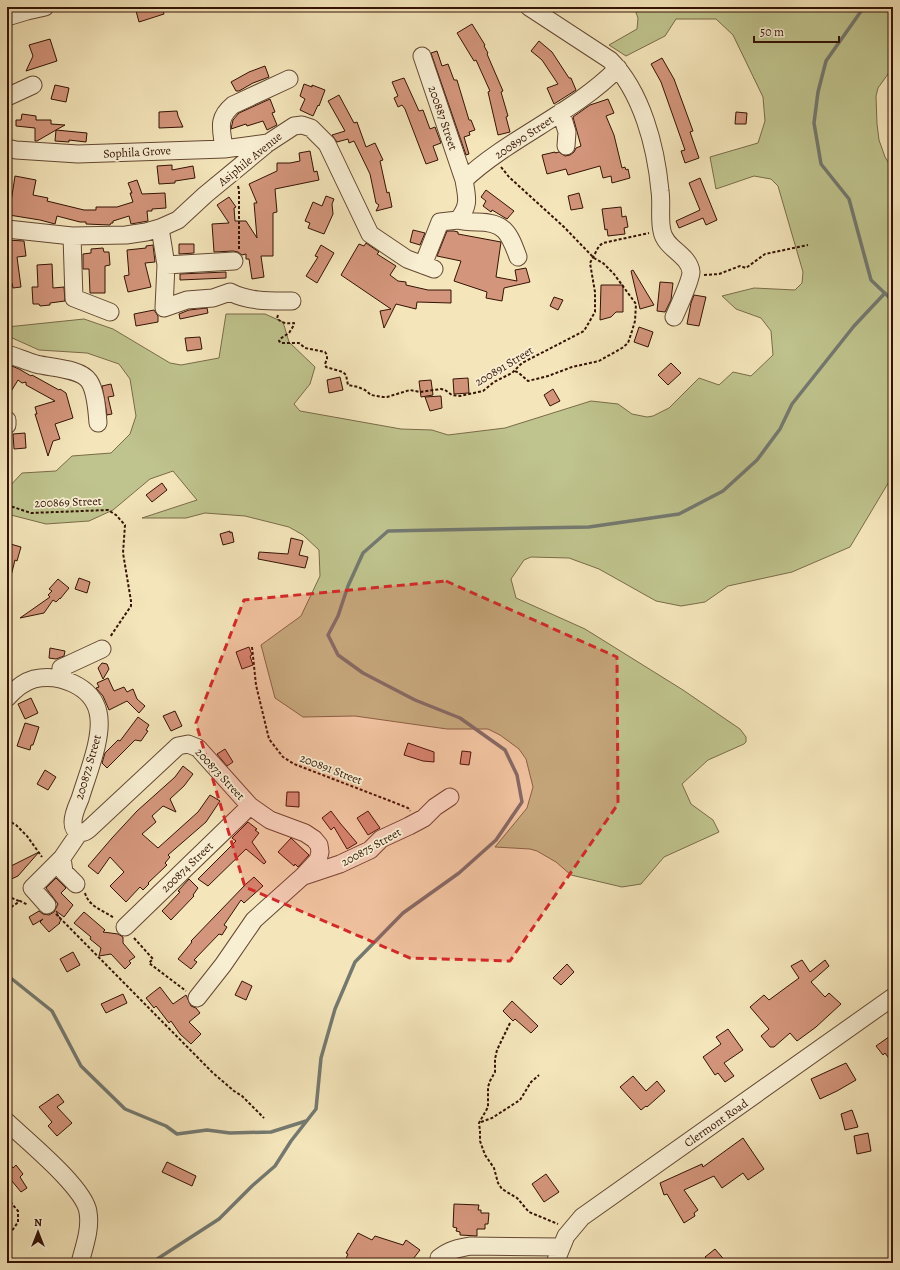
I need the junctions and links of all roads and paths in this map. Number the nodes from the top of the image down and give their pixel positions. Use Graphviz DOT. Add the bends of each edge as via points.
graph roads {
  1 [pos="45,7"];
  2 [pos="529,7"];
  3 [pos="7,17"];
  4 [pos="422,56"];
  5 [pos="618,68"];
  6 [pos="289,79"];
  7 [pos="33,85"];
  8 [pos="7,97"];
  9 [pos="561,112"];
  10 [pos="268,143"];
  11 [pos="566,146"];
  12 [pos="7,148"];
  13 [pos="224,149"];
  14 [pos="498,154"];
  15 [pos="233,172"];
  16 [pos="464,180"];
  17 [pos="458,220"];
  18 [pos="160,228"];
  19 [pos="7,229"];
  20 [pos="662,232"];
  21 [pos="72,236"];
  22 [pos="808,245"];
  23 [pos="518,257"];
  24 [pos="594,258"];
  25 [pos="234,261"];
  26 [pos="166,265"];
  27 [pos="691,274"];
  28 [pos="274,301"];
  29 [pos="292,301"];
  30 [pos="110,312"];
  31 [pos="674,318"];
  32 [pos="7,354"];
  33 [pos="515,371"];
  34 [pos="7,420"];
  35 [pos="98,423"];
  36 [pos="7,425"];
  37 [pos="7,505"];
  38 [pos="252,647"];
  39 [pos="102,650"];
  40 [pos="64,680"];
  41 [pos="7,698"];
  42 [pos="450,797"];
  43 [pos="393,802"];
  44 [pos="250,806"];
  45 [pos="7,820"];
  46 [pos="81,833"];
  47 [pos="42,857"];
  48 [pos="62,858"];
  49 [pos="304,876"];
  50 [pos="76,884"];
  51 [pos="7,896"];
  52 [pos="20,901"];
  53 [pos="44,901"];
  54 [pos="7,910"];
  55 [pos="125,927"];
  56 [pos="893,997"];
  57 [pos="197,998"];
  58 [pos="510,1023"];
  59 [pos="539,1076"];
  60 [pos="264,1118"];
  61 [pos="7,1122"];
  62 [pos="479,1123"];
  63 [pos="7,1198"];
  64 [pos="572,1228"];
  65 [pos="7,1238"];
  66 [pos="561,1247"];
  67 [pos="439,1258"];
  68 [pos="80,1263"];
  69 [pos="555,1263"];
  1 -- 3 [label="street"];
  2 -- 5 [label="street" via="610,60"];
  4 -- 16 [label="street, 200887 Street"];
  5 -- 9 [label="street, 200890 Street" via="589,93"];
  5 -- 20 [label="street" via="640,105 651,140 659,179"];
  6 -- 13 [label="street" via="233,105 226,111 221,124"];
  7 -- 8 [label="street"];
  9 -- 11 [label="street" via="566,132"];
  9 -- 14 [label="street, 200890 Street"];
  10 -- 13 [label="street, Sophila Grove"];
  10 -- 15 [label="street, Asiphile Avenue"];
  10 -- 17 [label="street, Asiphile Avenue" via="294,126 311,128 327,144 370,234 406,259 429,267 440,222"];
  12 -- 13 [label="street, Sophila Grove" via="78,154"];
  14 -- 16 [label="street, 200890 Street"];
  14 -- 24 [label="path" via="504,171 564,226"];
  15 -- 18 [label="street, Asiphile Avenue" via="178,220"];
  15 -- 25 [label="path" via="239,190 240,261"];
  16 -- 17 [label="street" via="467,202"];
  17 -- 23 [label="street" via="497,224 510,237"];
  18 -- 21 [label="street, Asiphile Avenue" via="126,235"];
  18 -- 26 [label="street"];
  19 -- 21 [label="street, Asiphile Avenue"];
  20 -- 24 [label="path, 200891 Street" via="603,243 598,246"];
  20 -- 27 [label="street" via="670,246 690,264"];
  21 -- 30 [label="street" via="74,298"];
  22 -- 27 [label="path" via="765,254 746,268 740,266 706,276"];
  24 -- 33 [label="path, 200891 Street" via="590,268 595,292 595,312 584,331 522,363"];
  24 -- 33 [label="path" via="614,274 636,304 635,321 628,343 599,361 572,367 533,381 528,381"];
  25 -- 26 [label="street"];
  26 -- 28 [label="street" via="164,308 187,300 213,298 230,292 256,301"];
  27 -- 31 [label="street"];
  28 -- 29 [label="street"];
  28 -- 33 [label="path, 200891 Street" via="282,311 277,318 279,321 294,323 289,333 280,339 281,343 298,343 305,348 325,352 326,367 343,372 348,385 366,390 371,395 387,397 410,390 420,392 441,389 460,396 479,392"];
  32 -- 35 [label="street" via="82,375 92,390"];
  34 -- 36 [label="street"];
  37 -- 39 [label="path, 200869 Street" via="31,513 108,510 125,525 123,553 131,606"];
  38 -- 43 [label="path, 200891 Street" via="256,685 269,740 282,756 294,764"];
  39 -- 40 [label="street" via="61,668"];
  40 -- 41 [label="street, 200872 Street" via="34,679 17,688"];
  40 -- 46 [label="street, 200872 Street" via="76,684 90,695 99,719 97,742 74,814 74,826 76,831"];
  42 -- 49 [label="street, 200875 Street" via="424,818 381,839 370,850 340,864"];
  44 -- 46 [label="street, 200873 Street" via="198,748 183,744 89,829"];
  44 -- 49 [label="street, 200873 Street" via="270,820 316,841 320,849 318,860"];
  44 -- 55 [label="street, 200874 Street"];
  45 -- 47 [label="path" via="27,836"];
  46 -- 48 [label="street"];
  48 -- 50 [label="street" via="64,872"];
  48 -- 53 [label="street" via="32,888"];
  49 -- 57 [label="street, 200875 Street" via="254,920"];
  50 -- 55 [label="path" via="85,892 86,898 95,908 104,911"];
  51 -- 52 [label="path"];
  52 -- 53 [label="path" via="31,906"];
  52 -- 54 [label="path"];
  53 -- 60 [label="path" via="212,1072"];
  55 -- 57 [label="path" via="153,959 149,963"];
  56 -- 64 [label="street, Clermont Road" via="582,1217"];
  58 -- 62 [label="path" via="496,1054 495,1072 488,1087 488,1107"];
  59 -- 62 [label="path" via="531,1082 520,1100"];
  61 -- 68 [label="street" via="72,1184 82,1197 89,1218"];
  62 -- 64 [label="path" via="480,1141 502,1189 517,1198 529,1212"];
  63 -- 65 [label="path" via="18,1211 18,1222"];
  64 -- 66 [label="street, Clermont Road"];
  66 -- 67 [label="street" via="471,1246 452,1250"];
  66 -- 69 [label="street, Clermont Road"];
}
